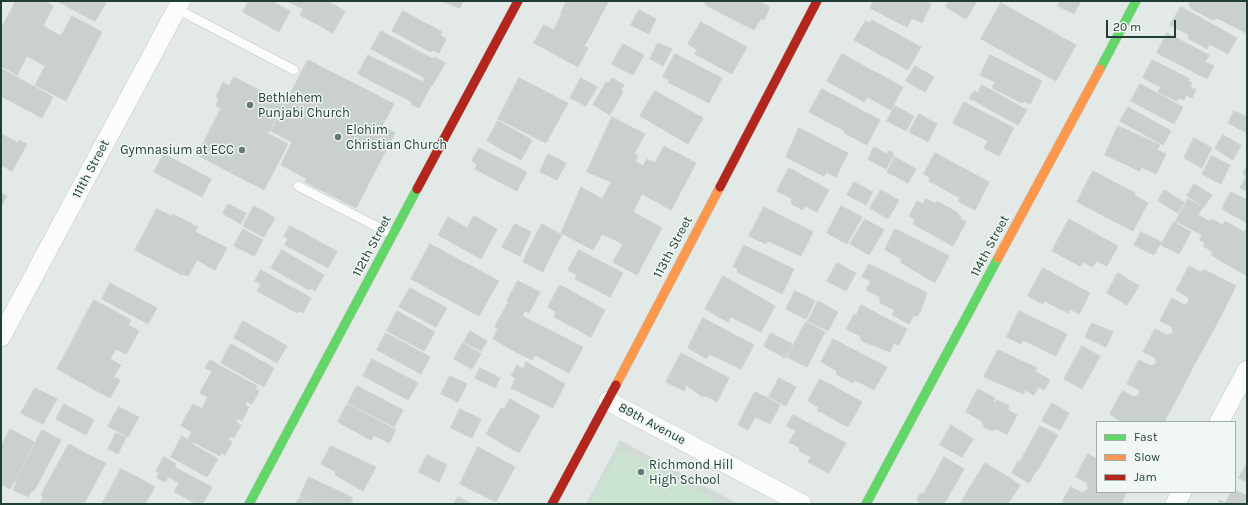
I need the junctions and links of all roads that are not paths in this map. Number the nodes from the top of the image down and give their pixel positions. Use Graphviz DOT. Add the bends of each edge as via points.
graph roads {
  1 [pos="518,1"];
  2 [pos="816,1"];
  3 [pos="1136,1"];
  4 [pos="179,5"];
  5 [pos="294,70"];
  6 [pos="298,186"];
  7 [pos="393,235"];
  8 [pos="1,337"];
  9 [pos="1247,370"];
  10 [pos="608,401"];
  11 [pos="1220,421"];
  12 [pos="1181,493"];
  13 [pos="249,504"];
  14 [pos="552,504"];
  15 [pos="802,504"];
  16 [pos="866,504"];
  17 [pos="1175,504"];
  1 -- 7 [label="street, 112th Street"];
  2 -- 10 [label="street, 113th Street"];
  3 -- 16 [label="street, 114th Street"];
  4 -- 5 [label="lane"];
  4 -- 8 [label="street, 111th Street"];
  6 -- 7 [label="lane"];
  7 -- 13 [label="street, 112th Street"];
  9 -- 11 [label="street"];
  10 -- 14 [label="street, 113th Street"];
  10 -- 15 [label="street, 89th Avenue"];
  12 -- 17 [label="street"];
}
